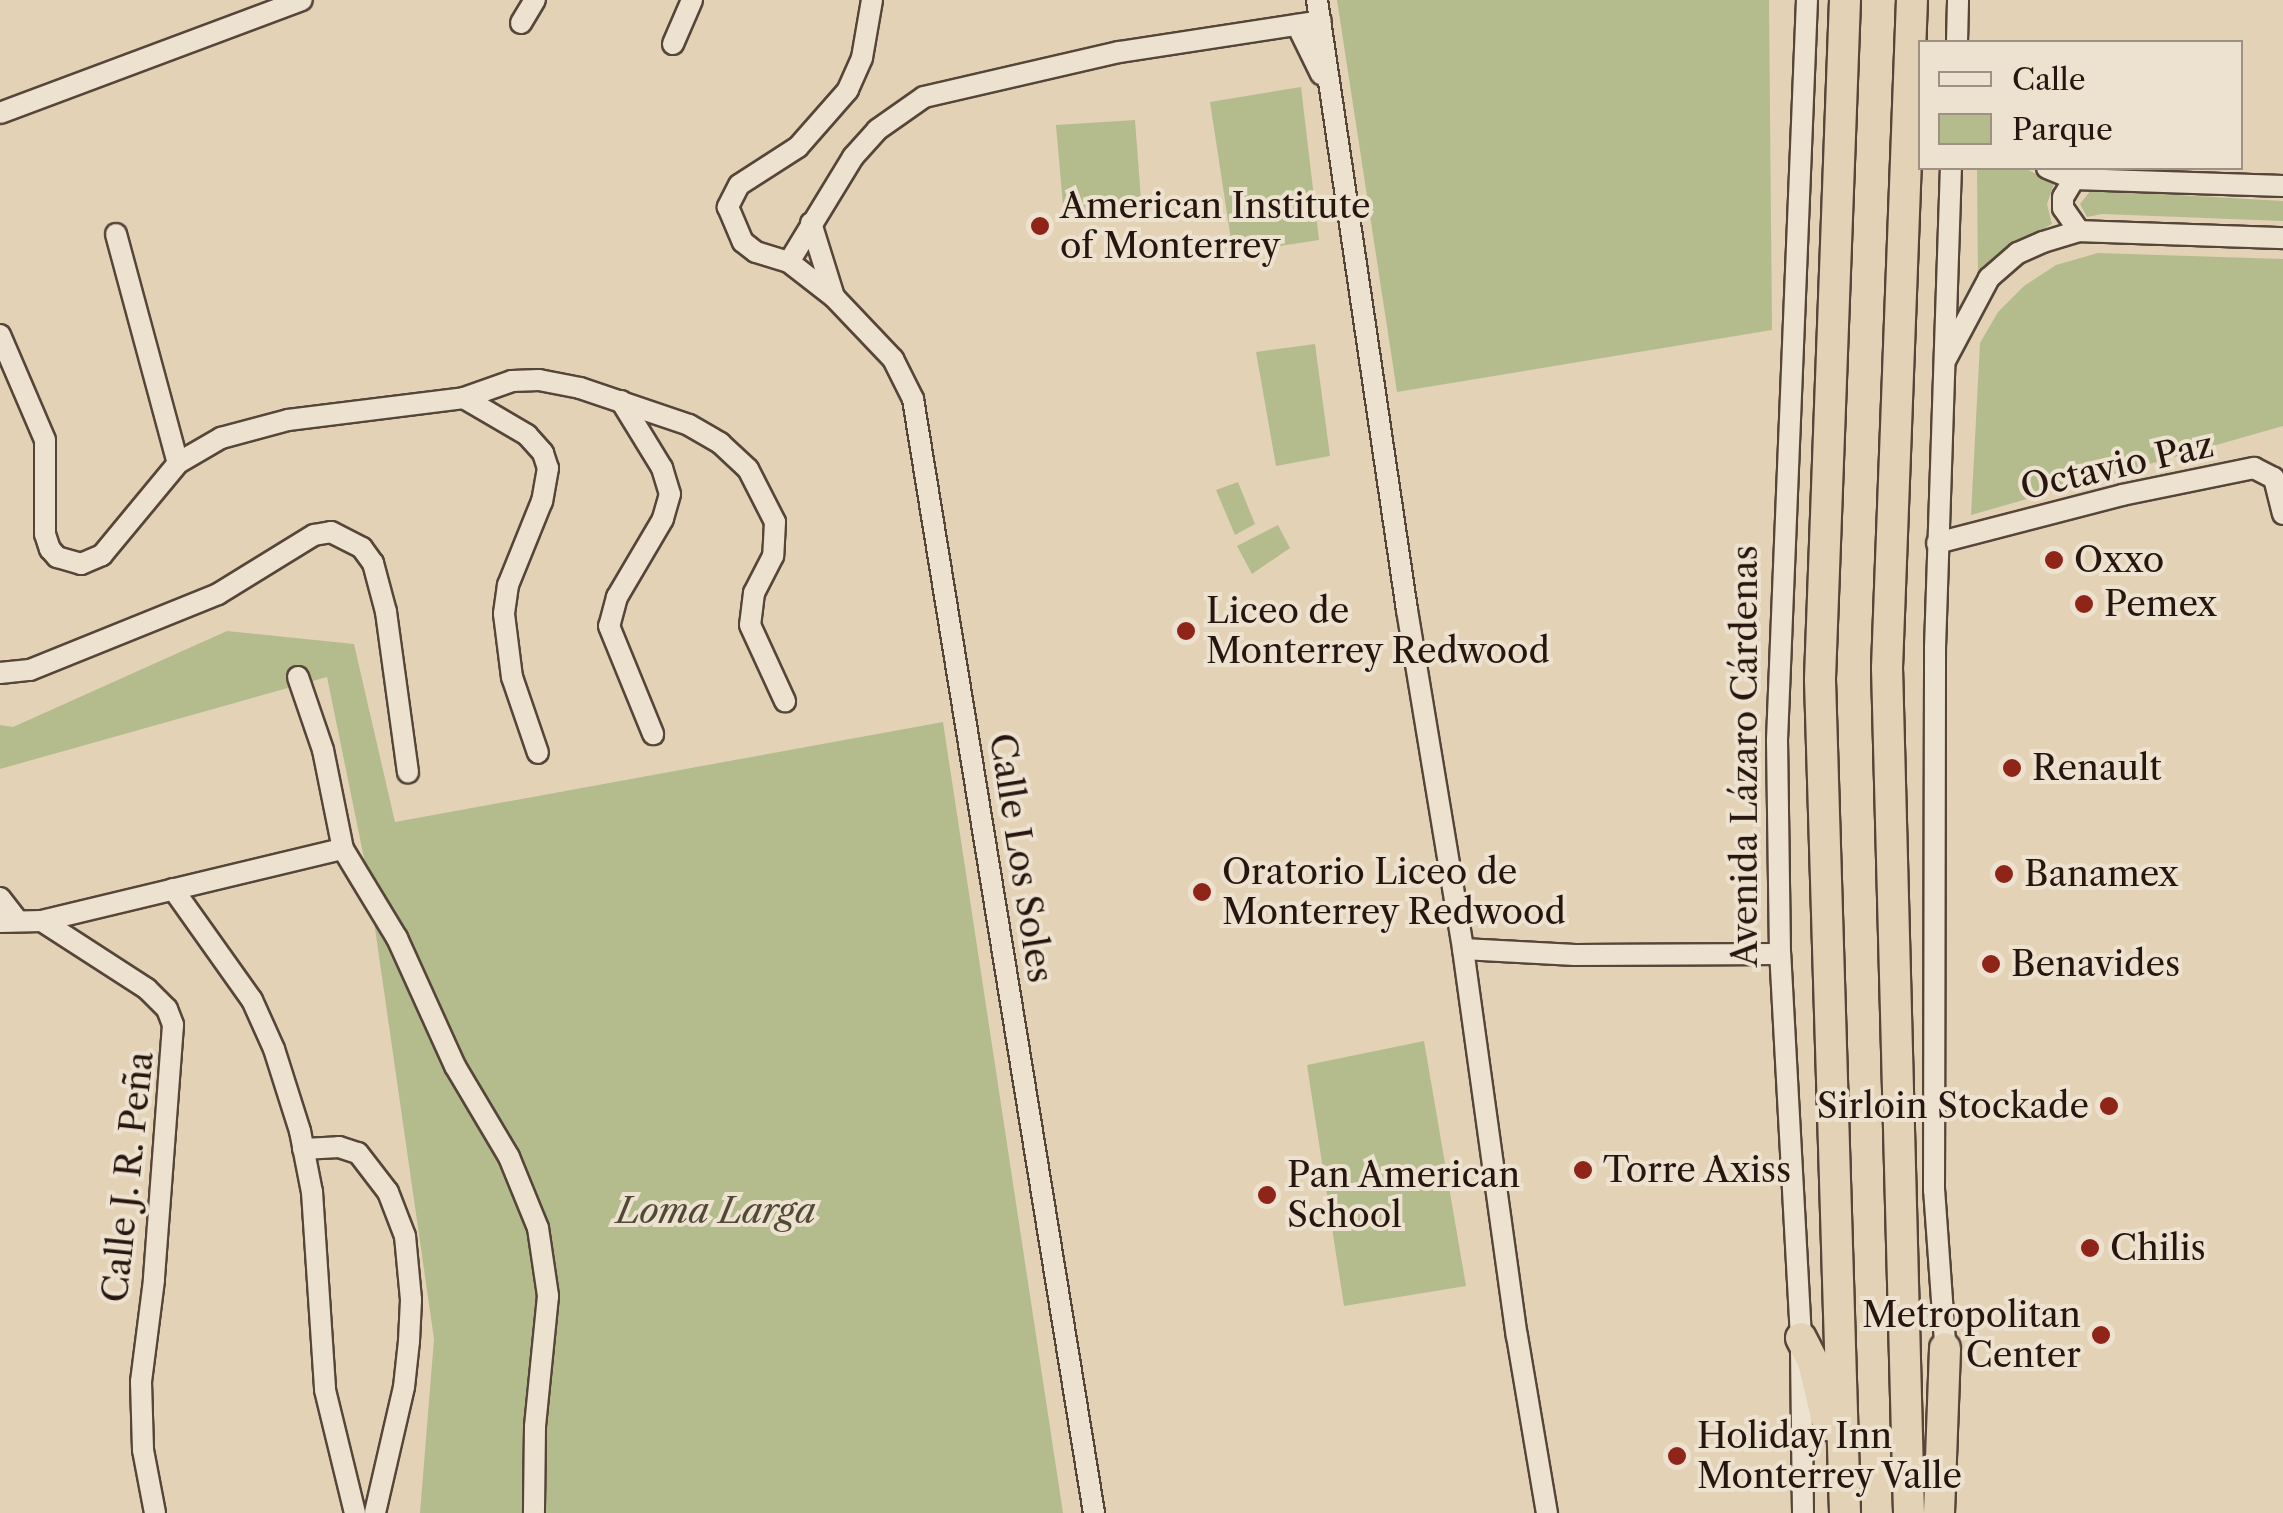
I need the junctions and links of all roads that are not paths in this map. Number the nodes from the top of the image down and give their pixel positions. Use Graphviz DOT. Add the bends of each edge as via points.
graph roads {
  1 [pos="302,0"];
  2 [pos="534,0"];
  3 [pos="692,0"];
  4 [pos="872,0"];
  5 [pos="1807,0"];
  6 [pos="1845,0"];
  7 [pos="1912,0"];
  8 [pos="1958,0"];
  9 [pos="1319,10"];
  10 [pos="521,23"];
  11 [pos="1297,25"];
  12 [pos="1957,40"];
  13 [pos="674,44"];
  14 [pos="0,114"];
  15 [pos="1335,118"];
  16 [pos="1951,170"];
  17 [pos="2052,170"];
  18 [pos="2074,179"];
  19 [pos="2283,186"];
  20 [pos="811,224"];
  21 [pos="2079,231"];
  22 [pos="116,234"];
  23 [pos="2283,238"];
  24 [pos="789,262"];
  25 [pos="834,297"];
  26 [pos="0,335"];
  27 [pos="1941,370"];
  28 [pos="464,398"];
  29 [pos="621,400"];
  30 [pos="178,463"];
  31 [pos="2283,514"];
  32 [pos="1938,543"];
  33 [pos="0,673"];
  34 [pos="298,677"];
  35 [pos="785,701"];
  36 [pos="653,734"];
  37 [pos="538,753"];
  38 [pos="408,773"];
  39 [pos="342,849"];
  40 [pos="173,889"];
  41 [pos="0,898"];
  42 [pos="9,921"];
  43 [pos="42,921"];
  44 [pos="1463,948"];
  45 [pos="1780,954"];
  46 [pos="303,1148"];
  47 [pos="1802,1338"];
  48 [pos="1945,1348"];
  49 [pos="155,1513"];
  50 [pos="356,1513"];
  51 [pos="375,1513"];
  52 [pos="534,1513"];
  53 [pos="1094,1513"];
  54 [pos="1547,1513"];
  55 [pos="1803,1513"];
  56 [pos="1836,1513"];
  57 [pos="1845,1513"];
  58 [pos="1909,1513"];
  59 [pos="1939,1513"];
  60 [pos="1954,1513"];
  1 -- 14 [label="street"];
  2 -- 10 [label="street"];
  3 -- 13 [label="street"];
  4 -- 24 [label="street, Calle Los Soles" via="862,58 848,90 798,147 731,195 731,218 743,242"];
  5 -- 45 [label="street, Avenida Lázaro Cárdenas" via="1778,701"];
  6 -- 57 [label="highway" via="1820,680"];
  7 -- 58 [label="highway" via="1886,668"];
  8 -- 12 [label="street"];
  9 -- 11 [label="street"];
  9 -- 15 [label="street"];
  11 -- 15 [label="street"];
  11 -- 20 [label="street" via="1119,52 924,97 877,130"];
  15 -- 44 [label="street"];
  16 -- 27 [label="street"];
  17 -- 18 [label="street"];
  18 -- 19 [label="street"];
  18 -- 21 [label="street" via="2063,208"];
  20 -- 24 [label="street"];
  20 -- 25 [label="street"];
  21 -- 23 [label="street"];
  21 -- 27 [label="street" via="2002,263 1977,294"];
  22 -- 30 [label="street"];
  24 -- 25 [label="street, Calle Los Soles"];
  25 -- 53 [label="street, Calle Los Soles" via="893,360 913,398"];
  26 -- 30 [label="street" via="45,440 44,534 57,557 81,564 102,555"];
  27 -- 32 [label="street"];
  28 -- 29 [label="street" via="512,381 539,380"];
  28 -- 30 [label="street" via="288,420 221,438"];
  28 -- 37 [label="street" via="527,435 548,468 504,614 512,677"];
  29 -- 35 [label="street" via="720,443 766,498 776,540 754,593 750,625"];
  29 -- 36 [label="street" via="670,494 608,626"];
  31 -- 32 [label="street, Octavio Paz" via="2274,478 2254,468"];
  32 -- 48 [label="street" via="1934,1190"];
  33 -- 38 [label="street" via="30,670 218,594 314,534 331,532 362,548 373,563"];
  34 -- 39 [label="street" via="323,750"];
  39 -- 40 [label="street"];
  39 -- 52 [label="street" via="397,938 538,1228 548,1296"];
  40 -- 43 [label="street"];
  40 -- 46 [label="street" via="252,1000"];
  41 -- 42 [label="street"];
  42 -- 43 [label="street"];
  43 -- 49 [label="street, Calle J. R. Peña" via="147,989 173,1025 141,1382 143,1450"];
  44 -- 45 [label="street"];
  44 -- 54 [label="street"];
  45 -- 47 [label="street, Avenida Lázaro Cárdenas"];
  46 -- 50 [label="street" via="325,1390"];
  46 -- 51 [label="street" via="358,1153 388,1192 405,1236 410,1340"];
  47 -- 55 [label="street, Avenida Lázaro Cárdenas"];
  47 -- 56 [label="highway" via="1822,1394"];
  48 -- 59 [label="highway"];
  48 -- 60 [label="street"];
}
